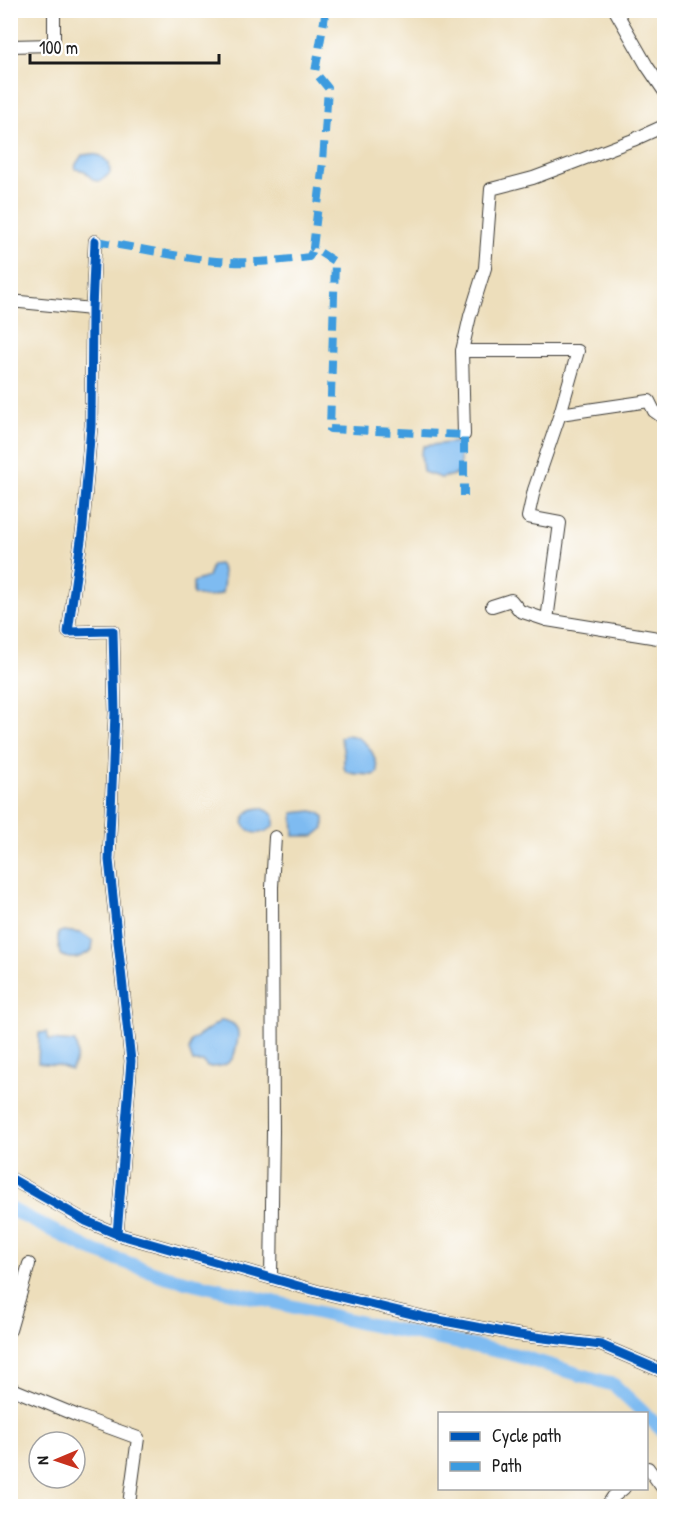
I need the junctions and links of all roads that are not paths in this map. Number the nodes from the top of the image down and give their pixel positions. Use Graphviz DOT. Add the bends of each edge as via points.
graph roads {
  1 [pos="54,10"];
  2 [pos="615,10"];
  3 [pos="10,46"];
  4 [pos="664,91"];
  5 [pos="664,126"];
  6 [pos="95,242"];
  7 [pos="10,301"];
  8 [pos="92,309"];
  9 [pos="462,351"];
  10 [pos="560,414"];
  11 [pos="664,417"];
  12 [pos="464,435"];
  13 [pos="492,606"];
  14 [pos="547,620"];
  15 [pos="664,639"];
  16 [pos="275,837"];
  17 [pos="10,1178"];
  18 [pos="117,1234"];
  19 [pos="29,1264"];
  20 [pos="271,1278"];
  21 [pos="10,1330"];
  22 [pos="664,1372"];
  23 [pos="10,1388"];
  24 [pos="648,1468"];
  25 [pos="622,1490"];
  26 [pos="664,1490"];
  27 [pos="129,1506"];
  28 [pos="607,1506"];
  1 -- 3 [label="street" via="54,45"];
  2 -- 4 [label="street"];
  5 -- 9 [label="street" via="533,178 491,189 485,268"];
  6 -- 8 [label="street"];
  7 -- 8 [label="street"];
  8 -- 18 [label="street" via="91,426 83,526 68,632 113,631 115,713 109,860 130,1061"];
  9 -- 10 [label="street" via="578,351"];
  9 -- 12 [label="street"];
  10 -- 11 [label="street" via="649,401 654,411"];
  10 -- 14 [label="street" via="528,517 560,523"];
  13 -- 14 [label="street" via="511,600 520,611"];
  14 -- 15 [label="street"];
  16 -- 20 [label="street"];
  17 -- 18 [label="street"];
  18 -- 20 [label="street"];
  19 -- 21 [label="street"];
  20 -- 22 [label="street" via="428,1318 601,1345"];
  23 -- 27 [label="street" via="138,1438"];
  24 -- 26 [label="street"];
  25 -- 28 [label="street"];
}
